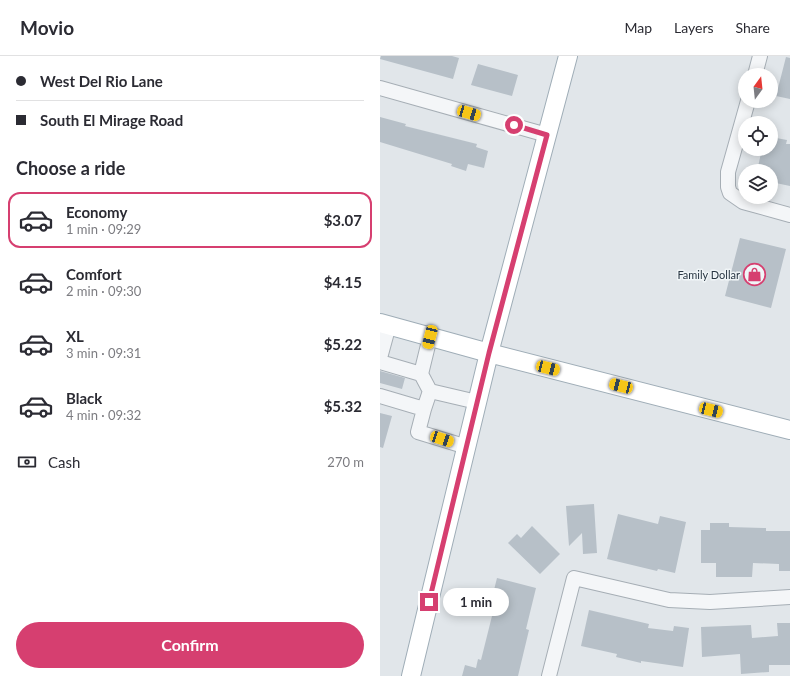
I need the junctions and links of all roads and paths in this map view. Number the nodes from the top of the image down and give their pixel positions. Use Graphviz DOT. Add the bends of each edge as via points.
graph roads {
  1 [pos="568,56"];
  2 [pos="760,56"];
  3 [pos="757,68"];
  4 [pos="380,88"];
  5 [pos="746,108"];
  6 [pos="547,135"];
  7 [pos="790,215"];
  8 [pos="385,324"];
  9 [pos="430,337"];
  10 [pos="489,353"];
  11 [pos="380,358"];
  12 [pos="380,362"];
  13 [pos="421,374"];
  14 [pos="430,391"];
  15 [pos="380,396"];
  16 [pos="477,402"];
  17 [pos="424,409"];
  18 [pos="790,430"];
  19 [pos="467,447"];
  20 [pos="790,597"];
  21 [pos="411,676"];
  22 [pos="550,676"];
  1 -- 6 [label="main road"];
  2 -- 3 [label="street"];
  4 -- 6 [label="street"];
  5 -- 7 [label="street" via="728,172 730,193 742,202"];
  6 -- 10 [label="main road"];
  8 -- 9 [label="main road"];
  8 -- 11 [label="street"];
  9 -- 10 [label="main road"];
  9 -- 13 [label="street"];
  10 -- 16 [label="main road"];
  10 -- 18 [label="main road"];
  12 -- 13 [label="street"];
  13 -- 14 [label="street"];
  14 -- 16 [label="street"];
  14 -- 17 [label="street"];
  15 -- 17 [label="street"];
  16 -- 19 [label="main road"];
  17 -- 19 [label="street" via="418,432"];
  19 -- 21 [label="main road"];
  20 -- 22 [label="street" via="710,602 669,600 574,578"];
}
